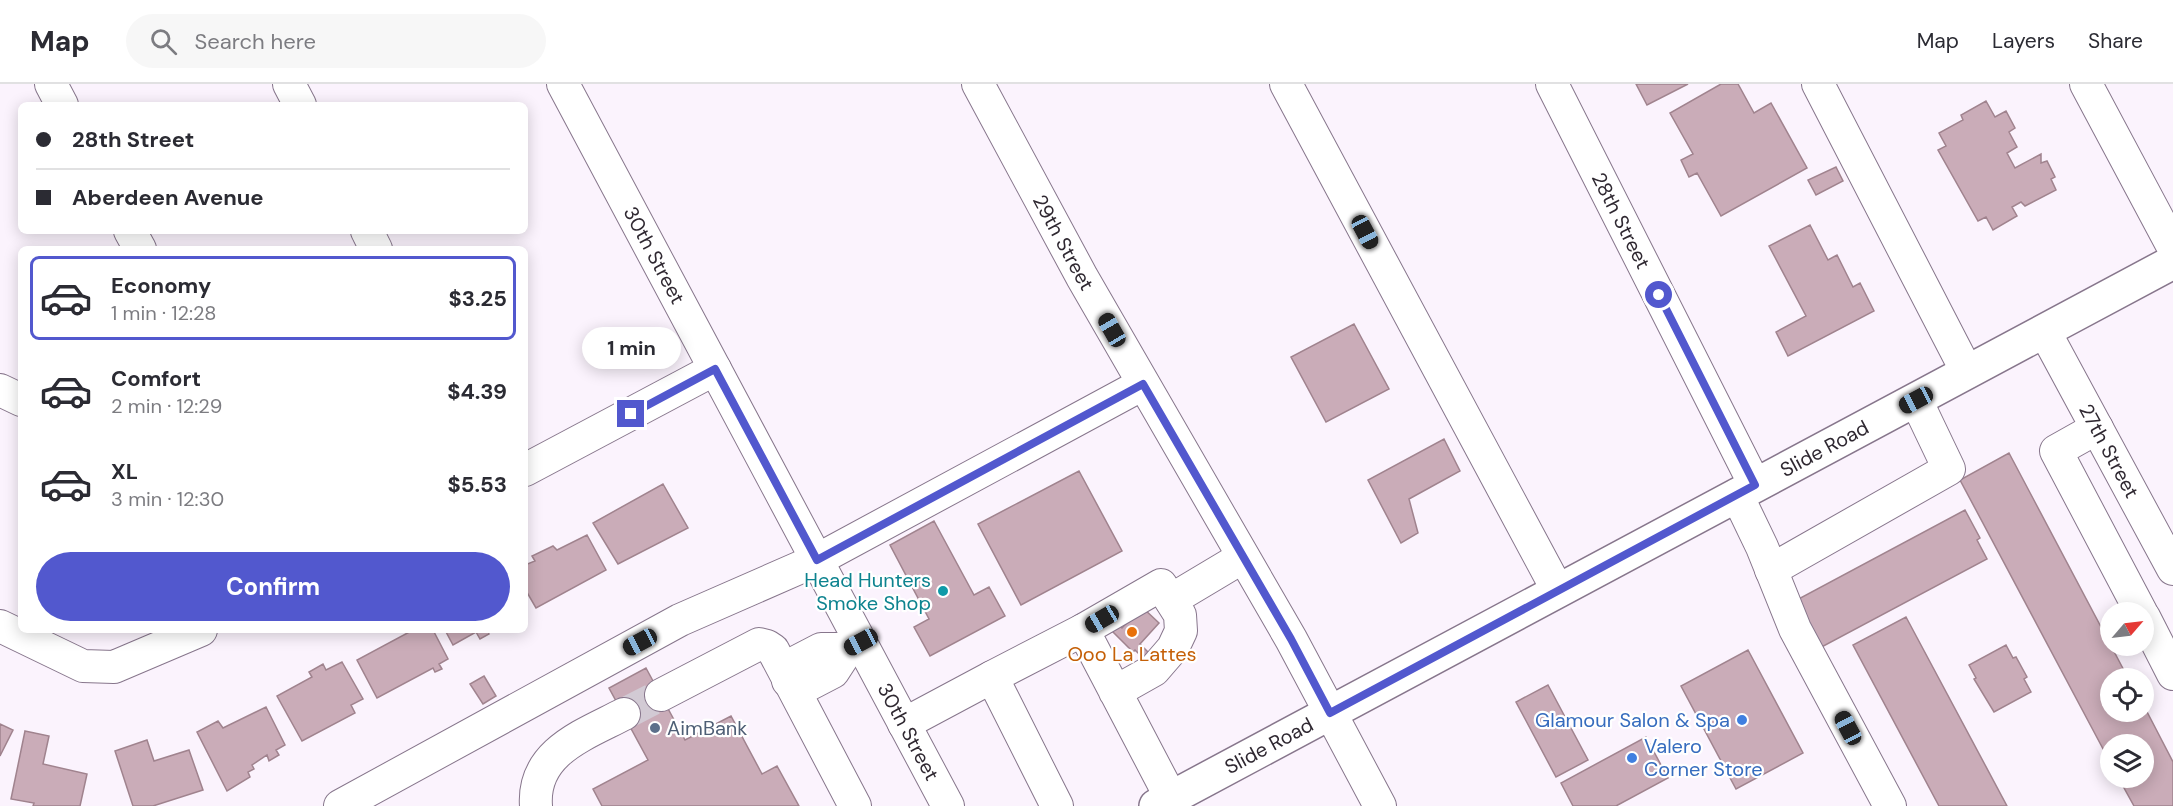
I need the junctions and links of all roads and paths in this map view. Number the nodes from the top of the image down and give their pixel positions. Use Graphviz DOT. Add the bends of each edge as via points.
graph roads {
  1 [pos="51,84"];
  2 [pos="289,84"];
  3 [pos="563,84"];
  4 [pos="978,84"];
  5 [pos="1286,84"];
  6 [pos="1552,84"];
  7 [pos="1818,84"];
  8 [pos="2086,84"];
  9 [pos="61,102"];
  10 [pos="298,102"];
  11 [pos="2172,261"];
  12 [pos="2045,332"];
  13 [pos="715,369"];
  14 [pos="1966,372"];
  15 [pos="1143,384"];
  16 [pos="0,390"];
  17 [pos="18,399"];
  18 [pos="1916,400"];
  19 [pos="2097,428"];
  20 [pos="528,468"];
  21 [pos="1746,490"];
  22 [pos="1243,557"];
  23 [pos="817,560"];
  24 [pos="2173,569"];
  25 [pos="1771,570"];
  26 [pos="1558,591"];
  27 [pos="1171,600"];
  28 [pos="2136,602"];
  29 [pos="0,626"];
  30 [pos="1083,630"];
  31 [pos="194,633"];
  32 [pos="2154,637"];
  33 [pos="855,646"];
  34 [pos="2173,674"];
  35 [pos="992,677"];
  36 [pos="788,681"];
  37 [pos="1115,692"];
  38 [pos="661,695"];
  39 [pos="1330,713"];
  40 [pos="624,714"];
  41 [pos="904,724"];
  42 [pos="1164,802"];
  43 [pos="340,806"];
  44 [pos="536,806"];
  45 [pos="855,806"];
  46 [pos="948,806"];
  47 [pos="1057,806"];
  48 [pos="1380,806"];
  49 [pos="1890,806"];
  1 -- 9 [label="street"];
  2 -- 10 [label="street"];
  3 -- 13 [label="street, 30th Street"];
  4 -- 15 [label="street, 29th Street"];
  5 -- 26 [label="street"];
  6 -- 21 [label="street, 28th Street"];
  7 -- 14 [label="street"];
  8 -- 11 [label="street"];
  11 -- 12 [label="main road, Slide Road"];
  12 -- 14 [label="main road, Slide Road"];
  12 -- 19 [label="street, 27th Street"];
  13 -- 20 [label="street"];
  13 -- 23 [label="street, 30th Street"];
  14 -- 18 [label="main road, Slide Road"];
  15 -- 22 [label="street, 29th Street"];
  15 -- 23 [label="street"];
  16 -- 17 [label="street"];
  18 -- 21 [label="main road, Slide Road"];
  18 -- 25 [label="street" via="1949,469"];
  19 -- 24 [label="street, 27th Street"];
  19 -- 28 [label="street" via="2056,451"];
  21 -- 25 [label="street, 28th Street"];
  21 -- 26 [label="main road, Slide Road"];
  22 -- 27 [label="street"];
  22 -- 39 [label="street, 29th Street"];
  23 -- 33 [label="street, 30th Street"];
  23 -- 43 [label="street" via="680,620"];
  25 -- 49 [label="street, 28th Street" via="1795,629"];
  26 -- 39 [label="main road, Slide Road"];
  27 -- 30 [label="street" via="1161,585"];
  27 -- 37 [label="street" via="1180,615 1181,631 1173,648 1154,670"];
  29 -- 31 [label="street" via="83,666 114,667"];
  30 -- 35 [label="street"];
  30 -- 37 [label="street"];
  32 -- 34 [label="street"];
  33 -- 36 [label="street" via="821,649 796,662"];
  33 -- 41 [label="street, 30th Street"];
  35 -- 41 [label="street"];
  35 -- 47 [label="street"];
  36 -- 38 [label="street" via="772,650 759,644"];
  36 -- 45 [label="street"];
  37 -- 42 [label="street"];
  39 -- 42 [label="main road, Slide Road"];
  39 -- 48 [label="street, 29th Street"];
  40 -- 44 [label="street" via="567,744 548,761 536,786"];
  41 -- 46 [label="street, 30th Street"];
}
